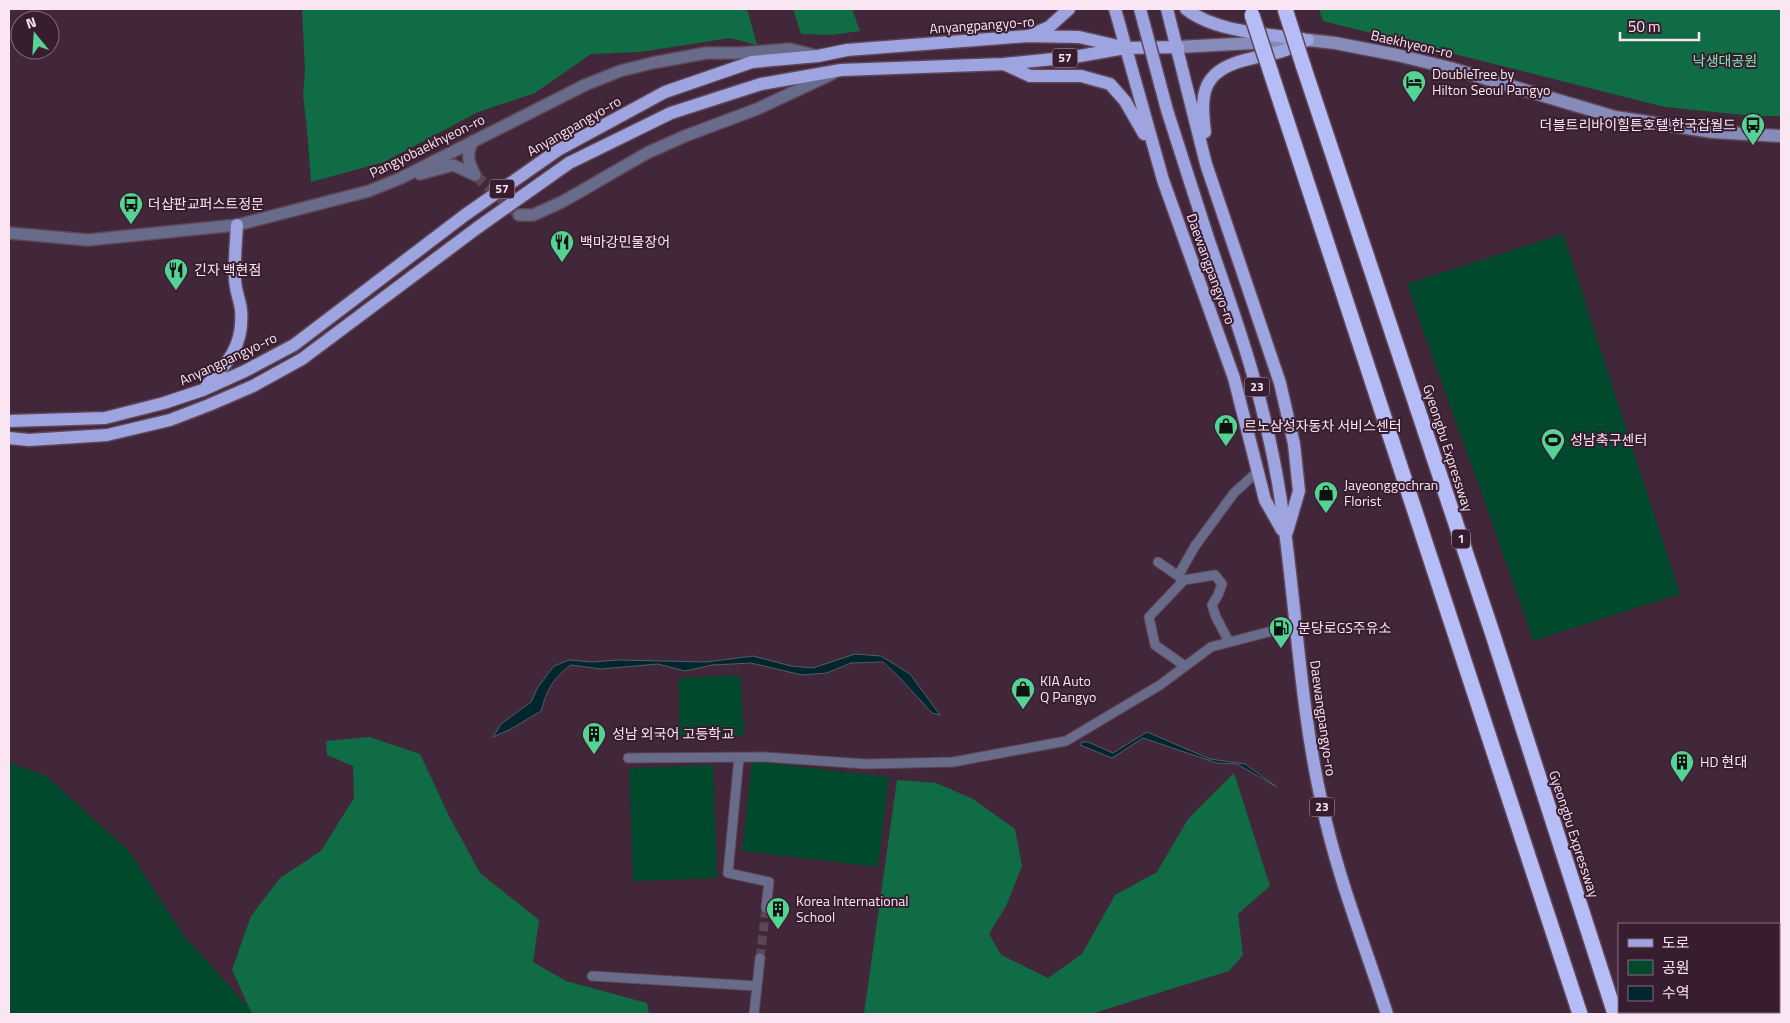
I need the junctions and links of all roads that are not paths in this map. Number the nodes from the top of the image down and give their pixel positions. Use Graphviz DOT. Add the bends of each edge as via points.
graph roads {
  1 [pos="1069,9"];
  2 [pos="1115,9"];
  3 [pos="1140,9"];
  4 [pos="1167,9"];
  5 [pos="1186,9"];
  6 [pos="1285,9"];
  7 [pos="1251,12"];
  8 [pos="1028,36"];
  9 [pos="1308,40"];
  10 [pos="1178,47"];
  11 [pos="1125,48"];
  12 [pos="818,56"];
  13 [pos="1004,64"];
  14 [pos="841,70"];
  15 [pos="1781,136"];
  16 [pos="473,141"];
  17 [pos="1206,164"];
  18 [pos="401,178"];
  19 [pos="1163,180"];
  20 [pos="519,215"];
  21 [pos="237,225"];
  22 [pos="9,234"];
  23 [pos="203,390"];
  24 [pos="9,421"];
  25 [pos="9,438"];
  26 [pos="1258,471"];
  27 [pos="1286,537"];
  28 [pos="1158,562"];
  29 [pos="1181,578"];
  30 [pos="1295,625"];
  31 [pos="1230,642"];
  32 [pos="1185,666"];
  33 [pos="739,757"];
  34 [pos="628,758"];
  35 [pos="766,908"];
  36 [pos="760,958"];
  37 [pos="592,976"];
  38 [pos="757,986"];
  39 [pos="754,1014"];
  40 [pos="1387,1014"];
  41 [pos="1580,1014"];
  42 [pos="1615,1014"];
  1 -- 8 [label="main road, 57" via="1050,26"];
  2 -- 11 [label="main road, Daewangpangyo-ro"];
  3 -- 27 [label="main road, Daewangpangyo-ro / 23, bridge" via="1167,110 1249,356 1272,450"];
  4 -- 10 [label="main road, Daewangpangyo-ro"];
  5 -- 9 [label="main road" via="1217,24 1244,32"];
  6 -- 42 [label="highway, Gyeongbu Expressway / 1, bridge"];
  7 -- 41 [label="highway, bridge"];
  8 -- 11 [label="main road, Anyangpangyo-ro / 57" via="1079,37"];
  8 -- 12 [label="main road, Anyangpangyo-ro / 57" via="847,50"];
  9 -- 10 [label="main road, Baekhyeon-ro"];
  9 -- 15 [label="main road, Baekhyeon-ro" via="1398,55 1450,68 1615,117 1713,132"];
  9 -- 17 [label="main road" via="1282,51 1229,65 1211,78 1205,90 1203,114"];
  10 -- 11 [label="main road, Anyangpangyo-ro / 57"];
  10 -- 17 [label="main road, Daewangpangyo-ro"];
  11 -- 13 [label="main road, Anyangpangyo-ro / 57"];
  11 -- 19 [label="main road, Daewangpangyo-ro"];
  12 -- 16 [label="street, Pangyobaekhyeon-ro" via="790,49 706,53 652,63 584,85"];
  12 -- 23 [label="main road, Anyangpangyo-ro / 57" via="752,62 665,92 558,150 294,345"];
  13 -- 14 [label="main road, Anyangpangyo-ro / 57"];
  13 -- 19 [label="main road" via="1030,76 1081,76 1110,84 1140,125"];
  14 -- 20 [label="street" via="647,153 562,202 532,215"];
  14 -- 25 [label="main road, Anyangpangyo-ro / 57" via="761,84 671,113 569,163 302,359 253,386 170,420 107,435 28,440"];
  16 -- 18 [label="street, Pangyobaekhyeon-ro"];
  16 -- 18 [label="street" via="468,158 475,175 453,165"];
  17 -- 27 [label="main road, Daewangpangyo-ro" via="1280,383 1294,444 1300,491"];
  18 -- 21 [label="street, Pangyobaekhyeon-ro" via="368,192"];
  19 -- 26 [label="main road, Daewangpangyo-ro" via="1234,378"];
  21 -- 22 [label="street, Pangyobaekhyeon-ro" via="88,240"];
  21 -- 23 [label="main road" via="235,281 242,329 236,350"];
  23 -- 24 [label="main road, Anyangpangyo-ro / 57" via="164,404 105,418"];
  26 -- 27 [label="main road, Daewangpangyo-ro" via="1265,500"];
  26 -- 29 [label="street" via="1234,493 1195,546"];
  27 -- 30 [label="main road, Daewangpangyo-ro / 23"];
  28 -- 29 [label="street"];
  29 -- 31 [label="street" via="1215,575 1222,584 1212,605"];
  29 -- 32 [label="street" via="1149,618 1155,645"];
  30 -- 31 [label="street"];
  30 -- 40 [label="main road, Daewangpangyo-ro / 23" via="1311,750 1322,805 1336,859"];
  31 -- 32 [label="street" via="1211,647"];
  32 -- 33 [label="street" via="1160,685 1066,741 953,762 866,764"];
  33 -- 34 [label="street"];
  33 -- 35 [label="street" via="728,873 769,882"];
  36 -- 38 [label="street"];
  37 -- 38 [label="street"];
  38 -- 39 [label="street"];
}
